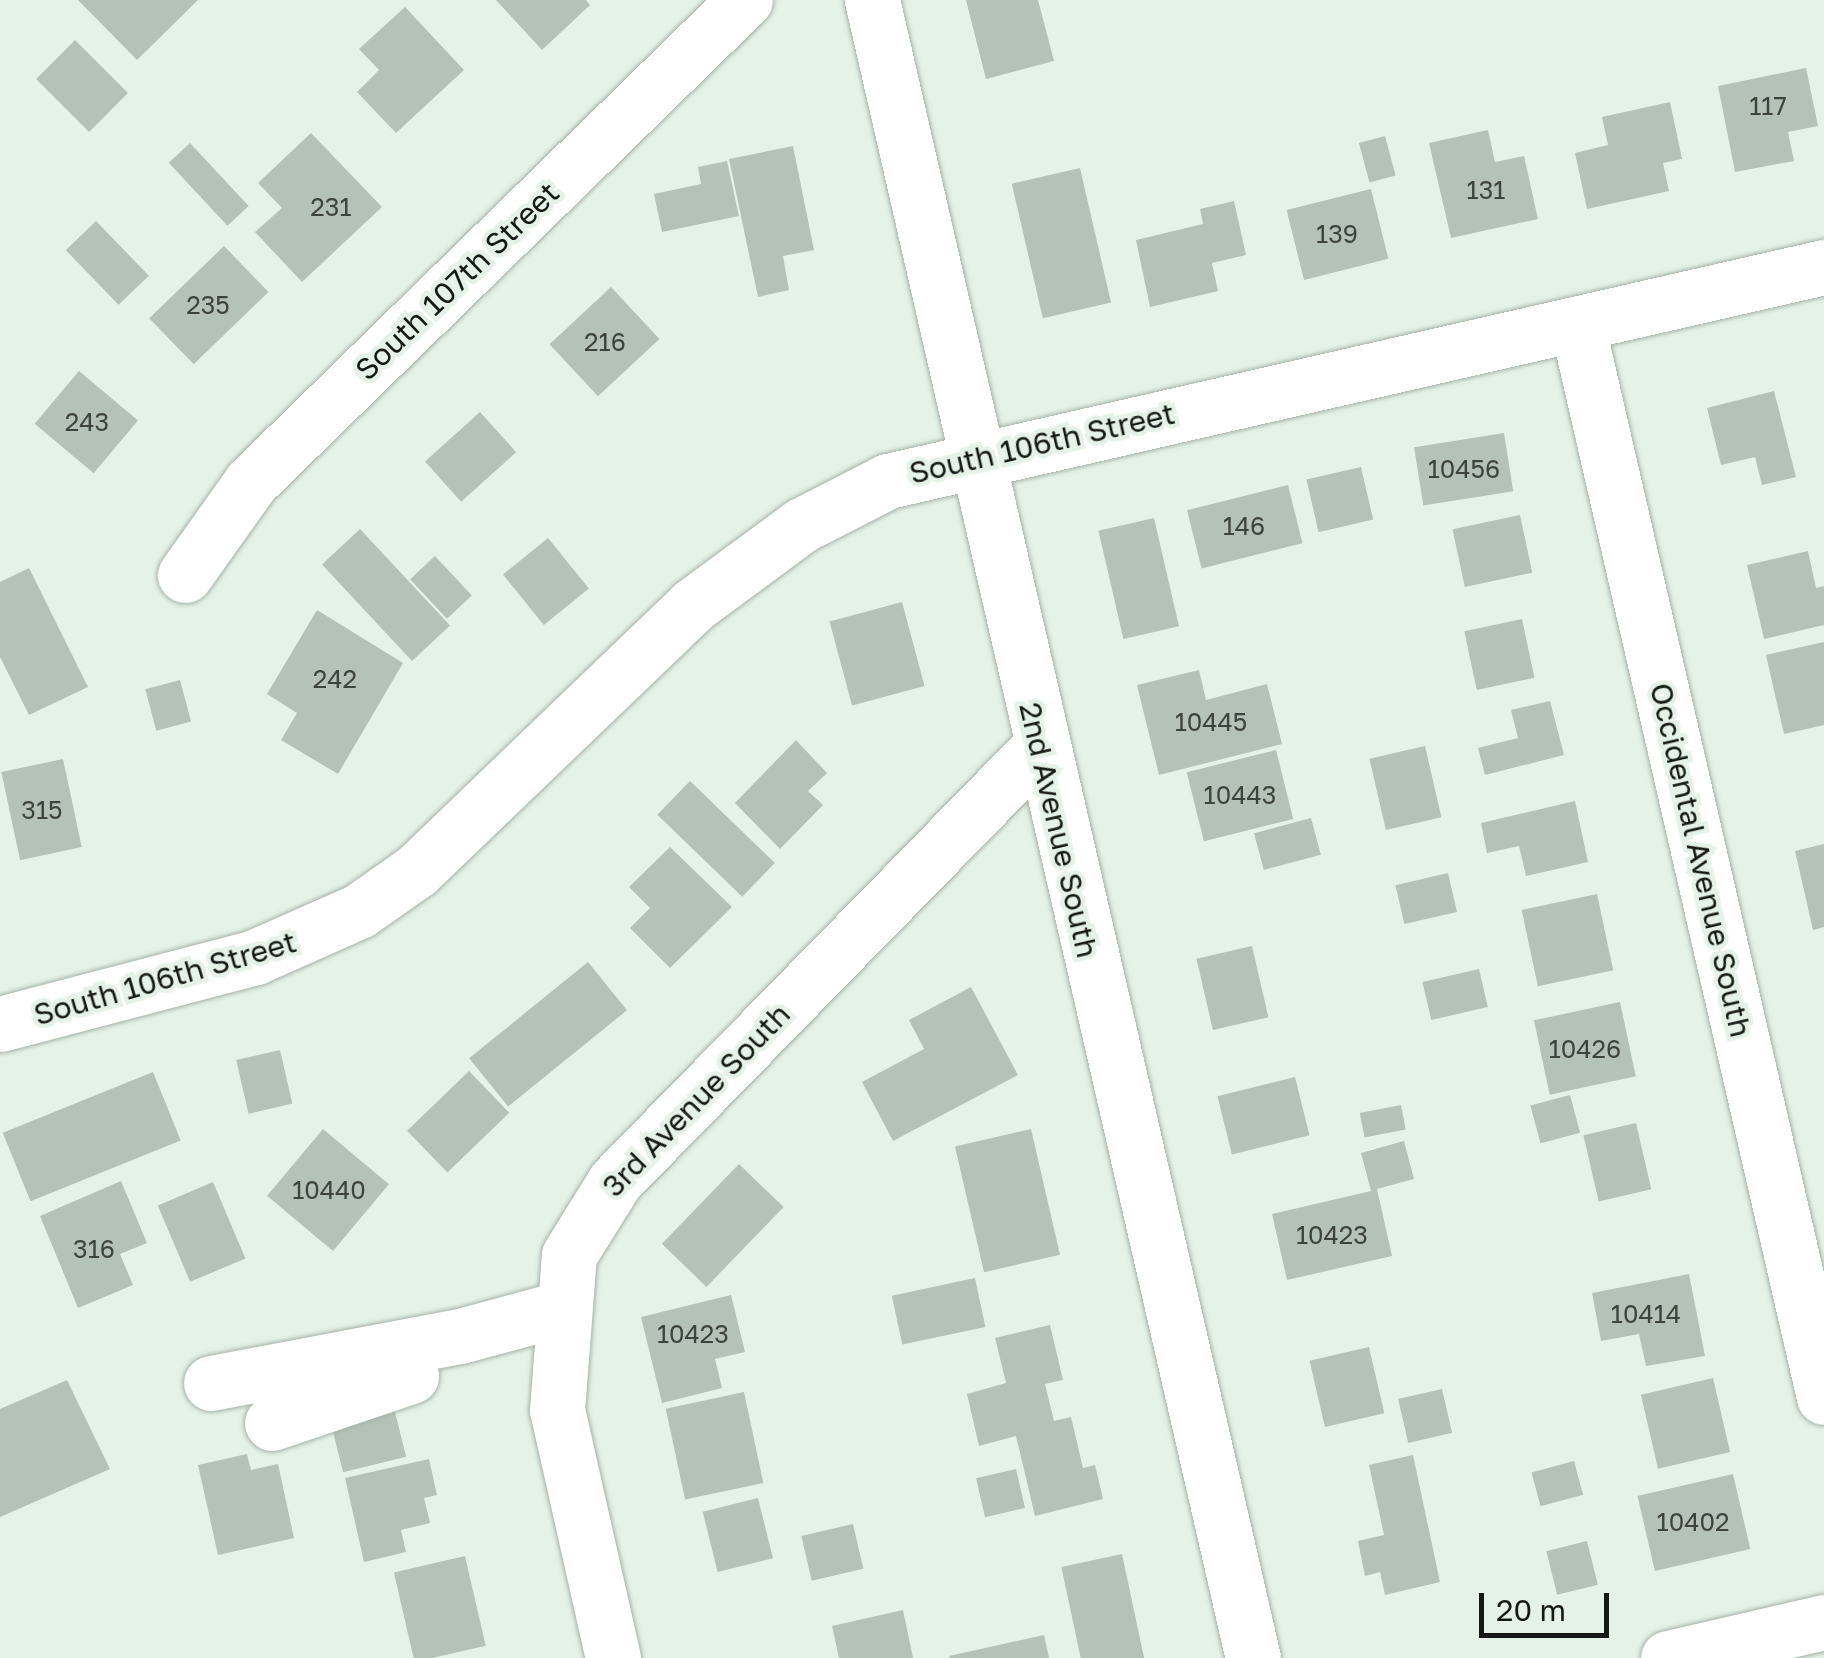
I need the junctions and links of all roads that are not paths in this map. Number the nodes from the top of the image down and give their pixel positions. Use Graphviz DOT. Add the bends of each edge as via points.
graph roads {
  1 [pos="745,0"];
  2 [pos="872,0"];
  3 [pos="1824,267"];
  4 [pos="1577,324"];
  5 [pos="974,455"];
  6 [pos="185,575"];
  7 [pos="1040,748"];
  8 [pos="0,1024"];
  9 [pos="558,1321"];
  10 [pos="211,1383"];
  11 [pos="1824,1397"];
  12 [pos="272,1424"];
  13 [pos="1824,1622"];
  14 [pos="612,1658"];
  15 [pos="1253,1658"];
  16 [pos="1668,1658"];
  1 -- 6 [label="street, South 107th Street" via="251,482"];
  2 -- 5 [label="street, 2nd Avenue South"];
  3 -- 4 [label="street, South 106th Street"];
  4 -- 5 [label="street, South 106th Street"];
  4 -- 11 [label="street, Occidental Avenue South"];
  5 -- 7 [label="street, 2nd Avenue South"];
  5 -- 8 [label="street, South 106th Street" via="888,481 802,525 708,594 416,870 360,911 255,957"];
  7 -- 9 [label="street, 3rd Avenue South" via="614,1181 569,1255"];
  7 -- 15 [label="street, 2nd Avenue South"];
  9 -- 10 [label="street"];
  9 -- 12 [label="street"];
  9 -- 14 [label="street, 3rd Avenue South" via="557,1410"];
  13 -- 16 [label="street"];
}
